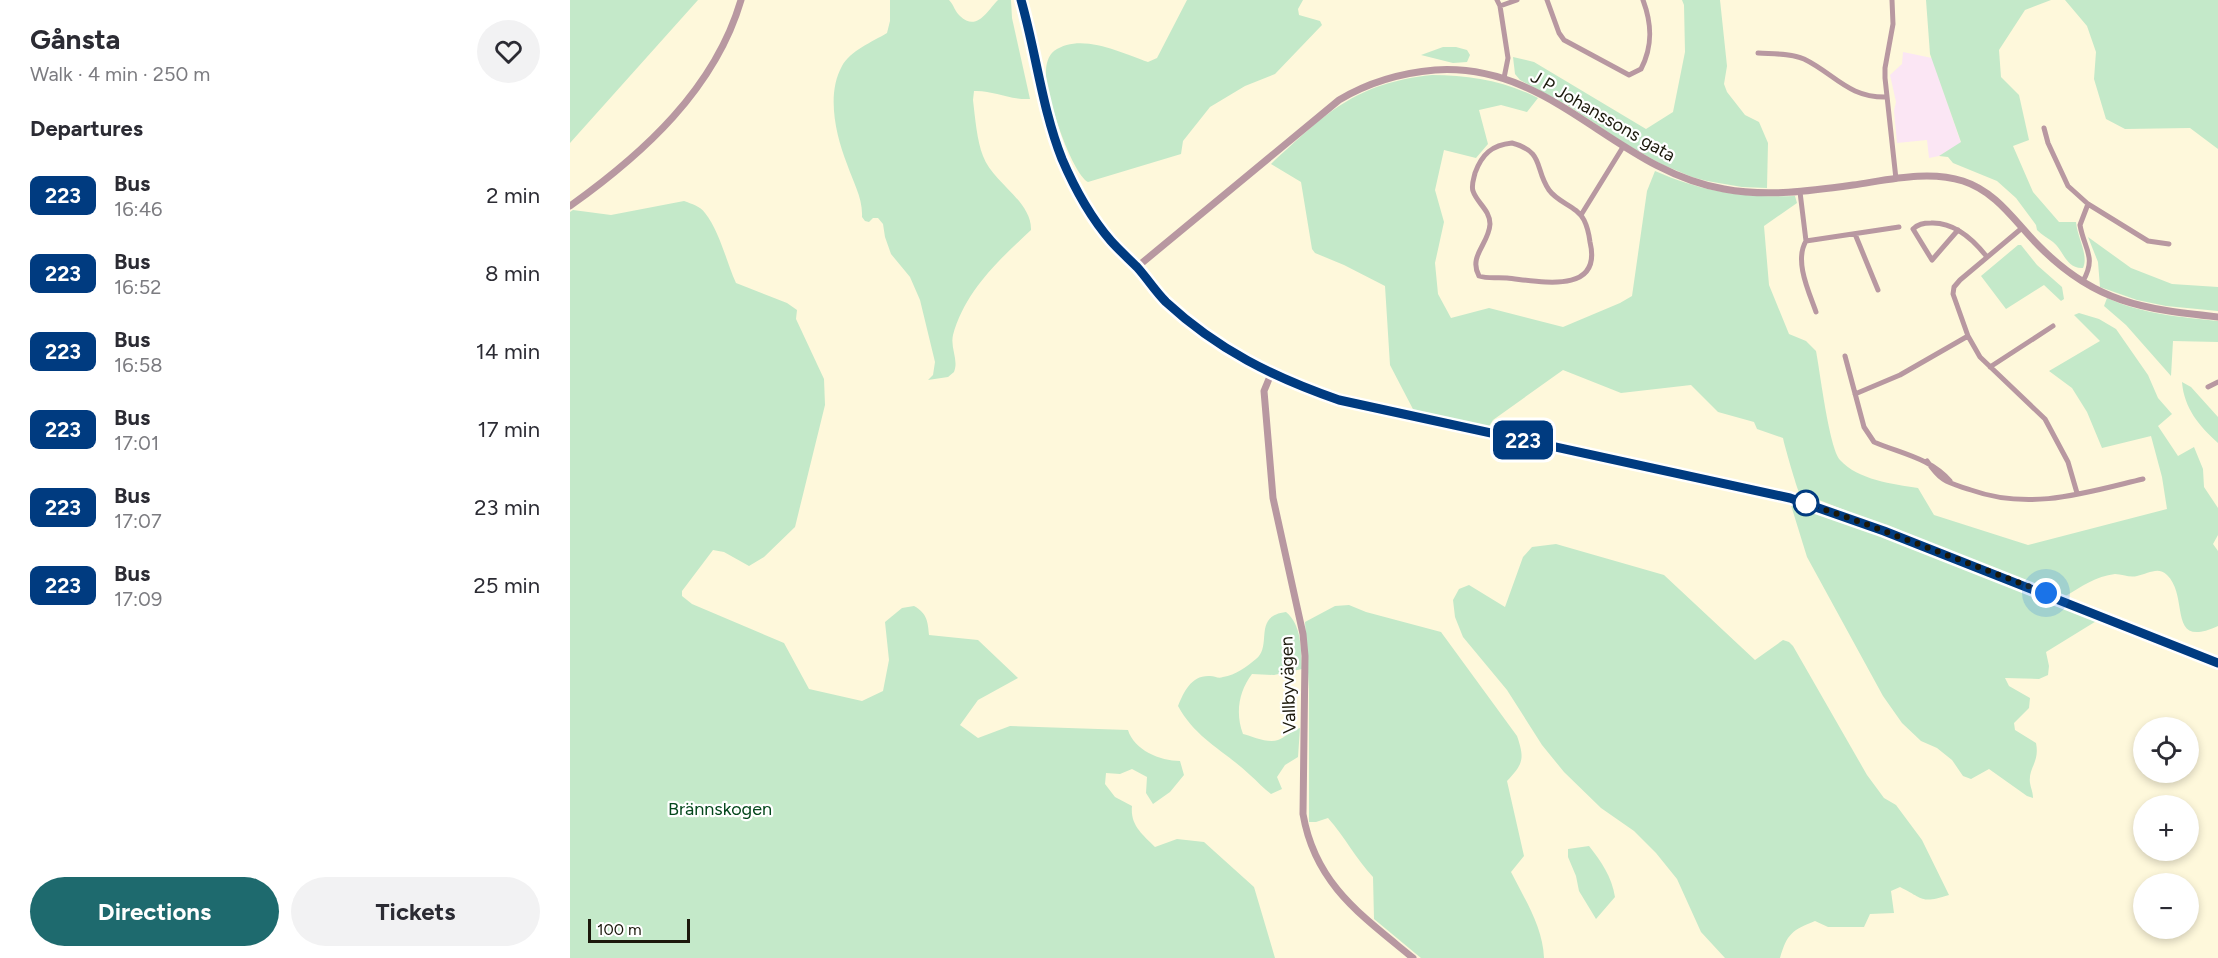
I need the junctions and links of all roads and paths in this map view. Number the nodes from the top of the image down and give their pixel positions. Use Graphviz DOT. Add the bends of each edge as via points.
graph roads {
  1 [pos="741,0"];
  2 [pos="1022,0"];
  3 [pos="1517,0"];
  4 [pos="1546,0"];
  5 [pos="1643,0"];
  6 [pos="1892,0"];
  7 [pos="1498,3"];
  8 [pos="1758,53"];
  9 [pos="1504,78"];
  10 [pos="1887,97"];
  11 [pos="2044,128"];
  12 [pos="1623,147"];
  13 [pos="1896,179"];
  14 [pos="1800,192"];
  15 [pos="2088,204"];
  16 [pos="570,206"];
  17 [pos="1581,215"];
  18 [pos="1899,227"];
  19 [pos="2022,228"];
  20 [pos="1958,230"];
  21 [pos="1855,234"];
  22 [pos="1806,241"];
  23 [pos="2169,244"];
  24 [pos="1987,257"];
  25 [pos="1137,267"];
  26 [pos="2083,281"];
  27 [pos="1878,290"];
  28 [pos="1816,312"];
  29 [pos="2218,317"];
  30 [pos="2054,326"];
  31 [pos="1968,336"];
  32 [pos="1845,356"];
  33 [pos="1990,368"];
  34 [pos="1271,374"];
  35 [pos="2218,382"];
  36 [pos="2208,387"];
  37 [pos="1856,394"];
  38 [pos="2143,479"];
  39 [pos="2077,493"];
  40 [pos="2218,663"];
  41 [pos="1413,958"];
  1 -- 16 [label="street" via="712,64 677,112 625,164"];
  2 -- 25 [label="street" via="1061,157 1110,240"];
  3 -- 7 [label="street"];
  4 -- 5 [label="street" via="1564,39 1629,75 1641,69 1650,45 1650,23"];
  6 -- 10 [label="street" via="1893,24 1885,68"];
  7 -- 9 [label="street" via="1509,58"];
  8 -- 10 [label="street" via="1802,58 1853,91"];
  9 -- 12 [label="street, J P Johanssons gata" via="1542,94"];
  9 -- 25 [label="street, J P Johanssons gata" via="1460,70 1417,72 1358,89 1325,110"];
  10 -- 13 [label="street"];
  11 -- 15 [label="street" via="2068,186"];
  12 -- 14 [label="street, J P Johanssons gata" via="1655,166 1705,185 1764,194"];
  12 -- 17 [label="street"];
  13 -- 14 [label="street, J P Johanssons gata"];
  13 -- 19 [label="street, J P Johanssons gata" via="1942,177 1975,186 2004,207"];
  14 -- 22 [label="street"];
  15 -- 23 [label="street" via="2148,241"];
  15 -- 26 [label="street" via="2080,225 2090,256 2090,269"];
  17 -- 17 [label="street" via="1550,191 1532,152 1512,143 1491,148 1479,162 1472,184 1490,224 1476,258 1476,271 1479,276 1537,282 1568,281 1584,275 1593,255"];
  18 -- 21 [label="street"];
  19 -- 24 [label="street"];
  19 -- 26 [label="street, J P Johanssons gata" via="2062,267"];
  20 -- 20 [label="street" via="1938,223 1913,229 1932,260"];
  20 -- 24 [label="street"];
  21 -- 22 [label="street"];
  21 -- 27 [label="street"];
  22 -- 28 [label="street" via="1803,268"];
  24 -- 31 [label="street" via="1954,287"];
  25 -- 34 [label="street" via="1165,301 1206,336"];
  26 -- 29 [label="street, J P Johanssons gata" via="2135,306"];
  30 -- 33 [label="street"];
  31 -- 33 [label="street"];
  31 -- 37 [label="street" via="1900,375"];
  32 -- 37 [label="street"];
  33 -- 39 [label="street" via="2045,419 2068,462"];
  34 -- 40 [label="street" via="1339,400 1790,498"];
  34 -- 41 [label="street, Vallbyvägen" via="1264,391 1273,498 1305,656 1306,833 1333,886"];
  35 -- 36 [label="street"];
  37 -- 39 [label="street" via="1864,427 1874,442 1927,461 1952,484 2019,500 2039,501"];
  38 -- 39 [label="street"];
}
